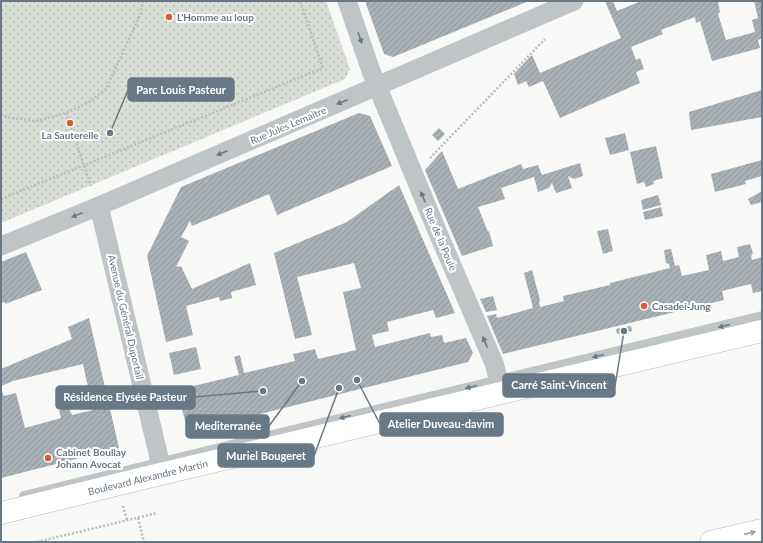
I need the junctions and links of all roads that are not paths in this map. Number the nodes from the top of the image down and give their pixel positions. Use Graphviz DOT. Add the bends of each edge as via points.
graph roads {
  1 [pos="347,1"];
  2 [pos="566,3"];
  3 [pos="378,87"];
  4 [pos="99,206"];
  5 [pos="1,246"];
  6 [pos="762,316"];
  7 [pos="762,331"];
  8 [pos="500,386"];
  9 [pos="161,468"];
  10 [pos="16,498"];
  11 [pos="1,513"];
  12 [pos="762,530"];
  13 [pos="712,542"];
  1 -- 3 [label="street, Rue de la Poule, one-way"];
  2 -- 3 [label="street, Rue Jules Lemaitre"];
  3 -- 4 [label="street, Rue Jules Lemaitre, one-way"];
  8 -- 3 [label="street, Rue de la Poule, one-way" via="494,363"];
  4 -- 5 [label="street, Rue Jules Lemaitre, one-way"];
  4 -- 9 [label="street, Avenue du Général Duportail"];
  6 -- 8 [label="lane, one-way"];
  7 -- 8 [label="main road, Boulevard Alexandre Martin"];
  8 -- 9 [label="main road, Boulevard Alexandre Martin, one-way"];
  9 -- 10 [label="lane"];
  9 -- 11 [label="main road, Boulevard Alexandre Martin"];
  13 -- 12 [label="main road, one-way"];
}
